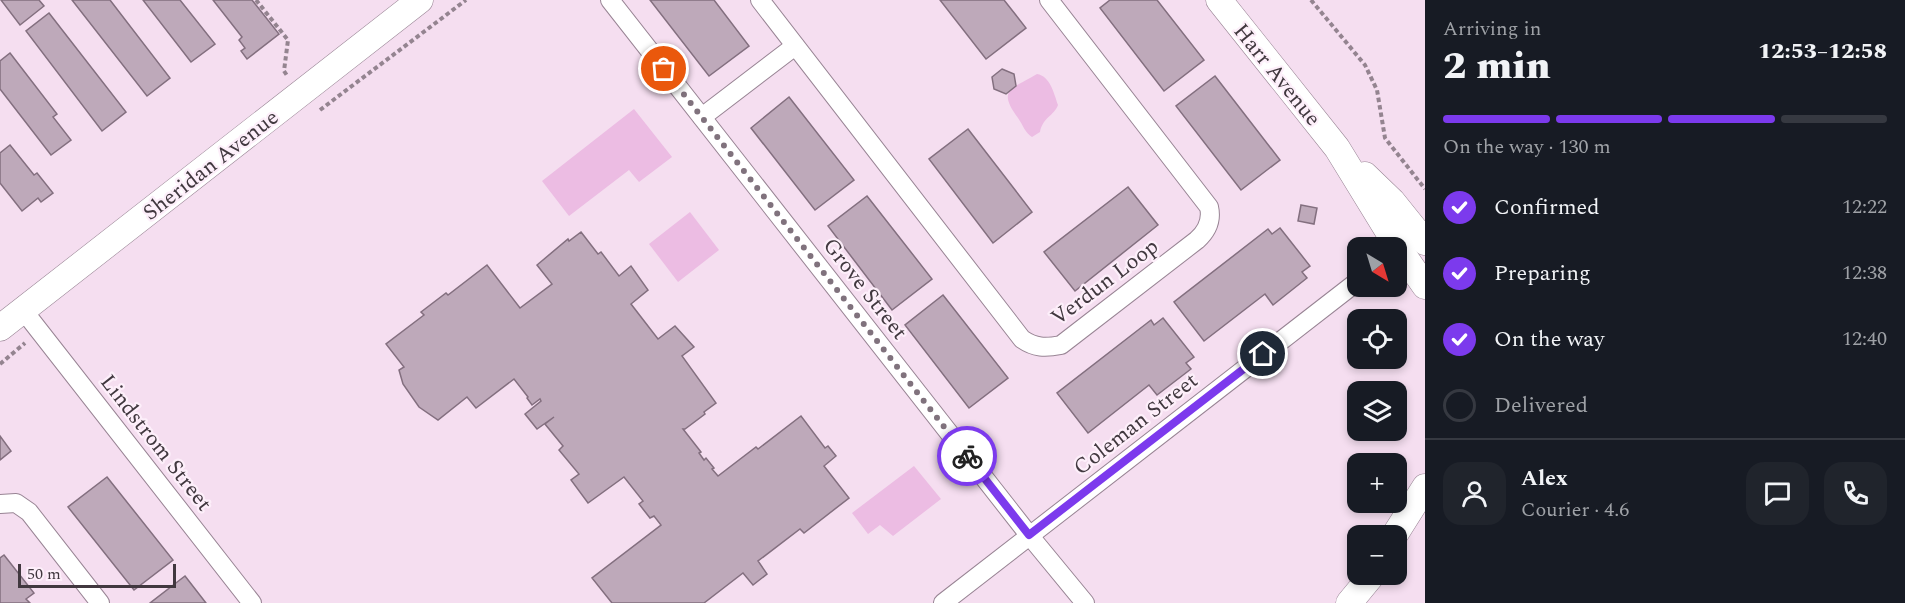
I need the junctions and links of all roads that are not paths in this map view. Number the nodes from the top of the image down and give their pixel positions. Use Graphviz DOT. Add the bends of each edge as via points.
graph roads {
  1 [pos="420,0"];
  2 [pos="610,0"];
  3 [pos="760,0"];
  4 [pos="1049,0"];
  5 [pos="1219,0"];
  6 [pos="795,46"];
  7 [pos="702,117"];
  8 [pos="1337,148"];
  9 [pos="1392,201"];
  10 [pos="1425,224"];
  11 [pos="1390,237"];
  12 [pos="1425,242"];
  13 [pos="1407,262"];
  14 [pos="1425,286"];
  15 [pos="1347,289"];
  16 [pos="23,310"];
  17 [pos="0,328"];
  18 [pos="1425,487"];
  19 [pos="0,504"];
  20 [pos="1425,516"];
  21 [pos="1401,525"];
  22 [pos="1029,535"];
  23 [pos="1407,536"];
  24 [pos="100,603"];
  25 [pos="252,603"];
  26 [pos="943,603"];
  27 [pos="1085,603"];
  1 -- 16 [label="street, Sheridan Avenue"];
  2 -- 7 [label="street, Grove Street"];
  3 -- 6 [label="street, Verdun Loop"];
  4 -- 6 [label="street, Verdun Loop" via="1210,209 1209,224 1197,240 1061,345 1045,348 1022,339"];
  5 -- 8 [label="street, Harr Avenue"];
  6 -- 7 [label="street"];
  7 -- 22 [label="street, Grove Street"];
  8 -- 9 [label="street, Harr Avenue"];
  8 -- 11 [label="street, Harr Avenue"];
  9 -- 10 [label="street"];
  9 -- 12 [label="street, Harr Avenue"];
  13 -- 14 [label="street, Harr Avenue"];
  15 -- 22 [label="street, Coleman Street"];
  16 -- 17 [label="street, Sheridan Avenue"];
  16 -- 25 [label="street, Lindstrom Street"];
  18 -- 21 [label="street"];
  19 -- 24 [label="street" via="16,503 29,512"];
  20 -- 23 [label="street"];
  22 -- 26 [label="street, Coleman Street"];
  22 -- 27 [label="street, Grove Street"];
}
